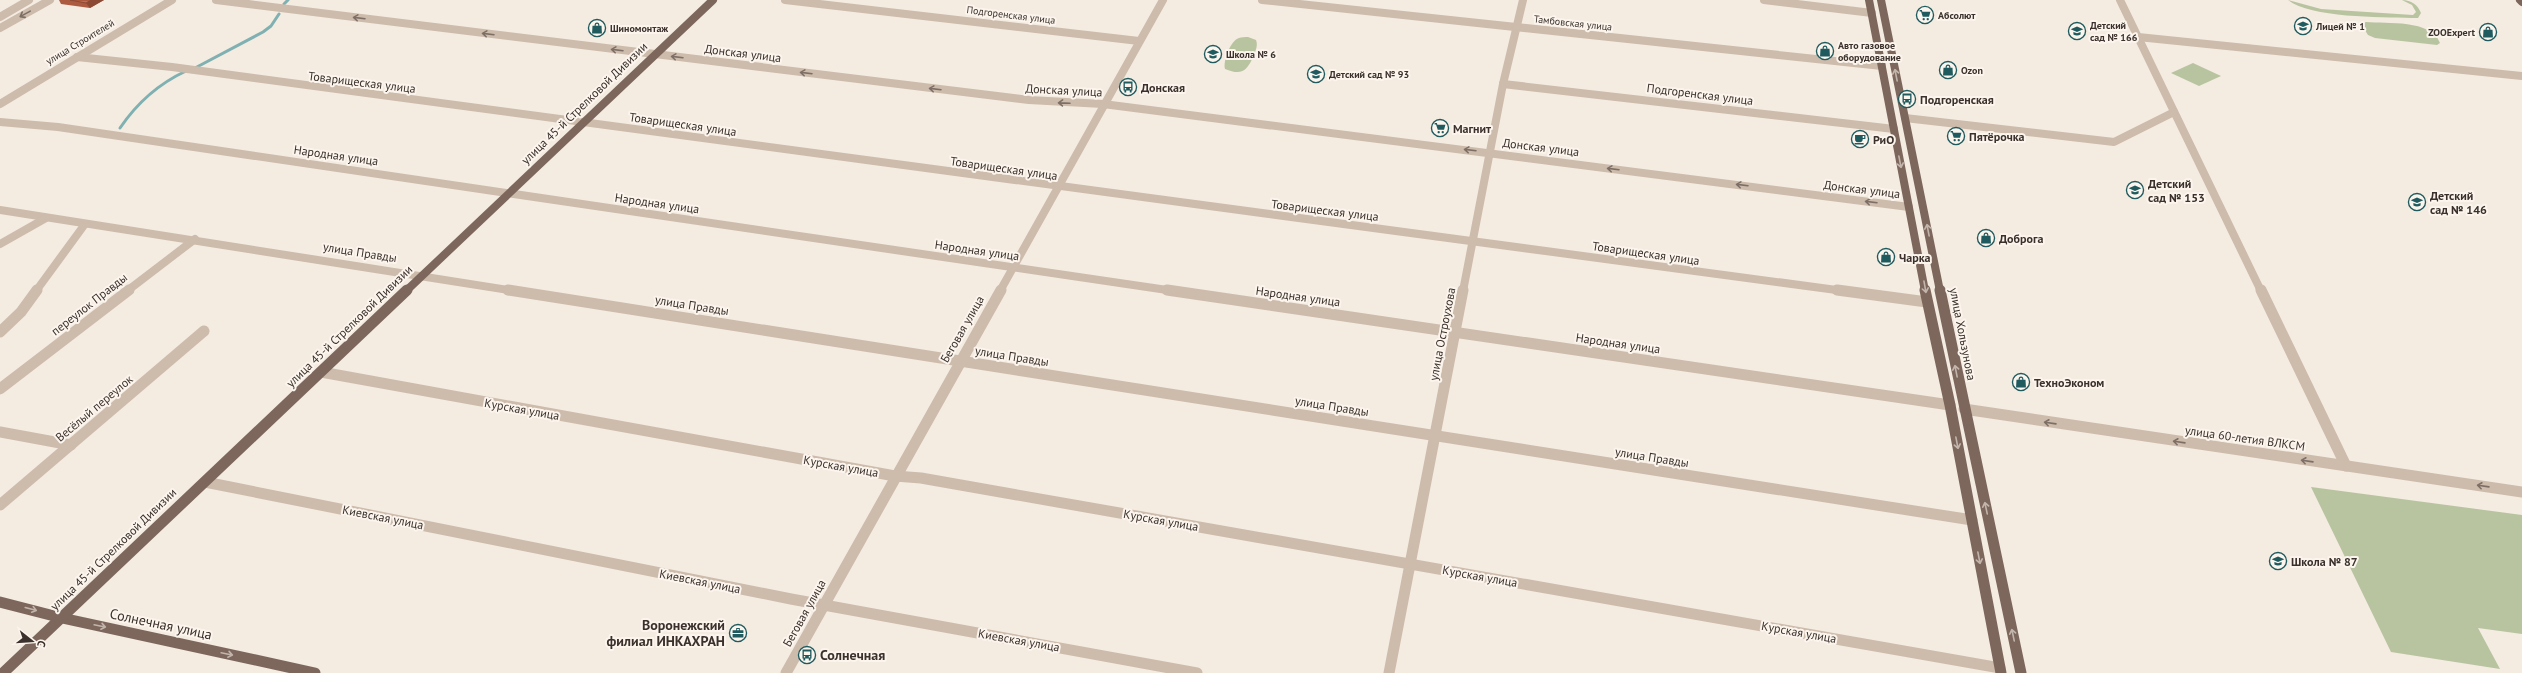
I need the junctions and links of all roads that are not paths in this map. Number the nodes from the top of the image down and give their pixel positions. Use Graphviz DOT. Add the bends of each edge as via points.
graph roads {
  1 [pos="29,0"];
  2 [pos="50,0"];
  3 [pos="172,0"];
  4 [pos="216,0"];
  5 [pos="713,0"];
  6 [pos="785,0"];
  7 [pos="1163,0"];
  8 [pos="1262,0"];
  9 [pos="1523,0"];
  10 [pos="1764,0"];
  11 [pos="1869,0"];
  12 [pos="1881,0"];
  13 [pos="2120,0"];
  14 [pos="2520,0"];
  15 [pos="2522,2"];
  16 [pos="1872,13"];
  17 [pos="0,17"];
  18 [pos="1516,27"];
  19 [pos="0,28"];
  20 [pos="2138,37"];
  21 [pos="1139,41"];
  22 [pos="656,54"];
  23 [pos="77,57"];
  24 [pos="1882,66"];
  25 [pos="2522,76"];
  26 [pos="1503,84"];
  27 [pos="0,104"];
  28 [pos="1104,104"];
  29 [pos="2174,112"];
  30 [pos="1905,118"];
  31 [pos="0,122"];
  32 [pos="584,123"];
  33 [pos="1894,129"];
  34 [pos="1490,153"];
  35 [pos="1058,187"];
  36 [pos="508,194"];
  37 [pos="1909,207"];
  38 [pos="1924,209"];
  39 [pos="0,210"];
  40 [pos="46,218"];
  41 [pos="85,224"];
  42 [pos="195,240"];
  43 [pos="1473,242"];
  44 [pos="0,244"];
  45 [pos="1012,268"];
  46 [pos="423,275"];
  47 [pos="1928,302"];
  48 [pos="204,331"];
  49 [pos="0,332"];
  50 [pos="1455,332"];
  51 [pos="959,361"];
  52 [pos="321,372"];
  53 [pos="0,390"];
  54 [pos="1950,405"];
  55 [pos="1964,409"];
  56 [pos="0,432"];
  57 [pos="1435,436"];
  58 [pos="71,445"];
  59 [pos="2346,466"];
  60 [pos="895,476"];
  61 [pos="205,482"];
  62 [pos="2522,492"];
  63 [pos="0,505"];
  64 [pos="1972,520"];
  65 [pos="1411,564"];
  66 [pos="0,602"];
  67 [pos="824,605"];
  68 [pos="62,618"];
  69 [pos="2001,670"];
  70 [pos="4,673"];
  71 [pos="315,673"];
  72 [pos="786,673"];
  73 [pos="1198,673"];
  74 [pos="1389,673"];
  75 [pos="2021,673"];
  1 -- 17 [label="street"];
  2 -- 19 [label="street, one-way"];
  3 -- 23 [label="street, улица Строителей"];
  22 -- 4 [label="street, Донская улица, one-way"];
  5 -- 22 [label="main road, улица 45-й Стрелковой Дивизии"];
  6 -- 21 [label="street, Подгоренская улица"];
  7 -- 21 [label="street, Беговая улица"];
  8 -- 18 [label="street, Тамбовская улица"];
  9 -- 18 [label="street, улица Остроухова"];
  10 -- 16 [label="street"];
  11 -- 16 [label="main road"];
  30 -- 12 [label="main road, улица Хользунова, one-way"];
  13 -- 20 [label="street"];
  14 -- 15 [label="main road"];
  16 -- 24 [label="main road"];
  18 -- 24 [label="street, Тамбовская улица"];
  18 -- 26 [label="street, улица Остроухова"];
  20 -- 25 [label="street"];
  20 -- 29 [label="street"];
  21 -- 28 [label="street, Беговая улица"];
  28 -- 22 [label="street, Донская улица, one-way" via="1029,100"];
  22 -- 32 [label="main road, улица 45-й Стрелковой Дивизии"];
  23 -- 27 [label="street, улица Строителей"];
  23 -- 32 [label="street, Товарищеская улица" via="172,67"];
  24 -- 33 [label="main road"];
  26 -- 33 [label="street, Подгоренская улица"];
  26 -- 34 [label="street, улица Остроухова"];
  34 -- 28 [label="street, Донская улица, one-way"];
  28 -- 35 [label="street, Беговая улица"];
  29 -- 30 [label="street" via="2114,142"];
  29 -- 59 [label="street"];
  30 -- 38 [label="main road, улица Хользунова"];
  31 -- 36 [label="street, Народная улица" via="58,127"];
  32 -- 35 [label="street, Товарищеская улица"];
  32 -- 36 [label="main road, улица 45-й Стрелковой Дивизии"];
  33 -- 37 [label="main road, one-way"];
  37 -- 34 [label="street, Донская улица, one-way"];
  34 -- 43 [label="street, улица Остроухова"];
  35 -- 43 [label="street, Товарищеская улица"];
  35 -- 45 [label="street, Беговая улица"];
  36 -- 45 [label="street, Народная улица"];
  36 -- 46 [label="main road, улица 45-й Стрелковой Дивизии"];
  37 -- 38 [label="main road"];
  37 -- 47 [label="main road, one-way"];
  55 -- 38 [label="main road, улица Хользунова, one-way"];
  39 -- 40 [label="street, улица Правды"];
  40 -- 41 [label="street, улица Правды"];
  40 -- 44 [label="street"];
  41 -- 42 [label="street, улица Правды"];
  41 -- 49 [label="street" via="20,312"];
  42 -- 46 [label="street, улица Правды"];
  42 -- 53 [label="street, переулок Правды"];
  43 -- 47 [label="street, Товарищеская улица"];
  43 -- 50 [label="street, улица Остроухова"];
  45 -- 50 [label="street, Народная улица"];
  45 -- 51 [label="street, Беговая улица"];
  46 -- 51 [label="street, улица Правды"];
  46 -- 52 [label="main road, улица 45-й Стрелковой Дивизии"];
  47 -- 54 [label="main road"];
  48 -- 58 [label="street, Весёлый переулок"];
  50 -- 54 [label="street, Народная улица"];
  50 -- 57 [label="street, улица Остроухова"];
  51 -- 57 [label="street, улица Правды"];
  51 -- 60 [label="street, Беговая улица"];
  52 -- 60 [label="street, Курская улица"];
  52 -- 61 [label="main road, улица 45-й Стрелковой Дивизии"];
  54 -- 64 [label="main road, one-way"];
  59 -- 55 [label="street, улица 60-летия ВЛКСМ, one-way"];
  75 -- 55 [label="main road, улица Хользунова, one-way"];
  56 -- 58 [label="street"];
  57 -- 64 [label="street, улица Правды"];
  57 -- 65 [label="street, улица Остроухова"];
  58 -- 63 [label="street, Весёлый переулок"];
  62 -- 59 [label="street, улица 60-летия ВЛКСМ, one-way"];
  60 -- 65 [label="street, Курская улица" via="921,478"];
  60 -- 67 [label="street, Беговая улица"];
  61 -- 67 [label="street, Киевская улица"];
  61 -- 68 [label="main road, улица 45-й Стрелковой Дивизии"];
  64 -- 69 [label="main road, one-way"];
  65 -- 69 [label="street, Курская улица"];
  65 -- 74 [label="street, улица Остроухова"];
  66 -- 68 [label="main road, Солнечная улица, one-way"];
  67 -- 72 [label="street, Беговая улица"];
  67 -- 73 [label="street, Киевская улица"];
  68 -- 70 [label="main road, улица 45-й Стрелковой Дивизии"];
  68 -- 71 [label="main road, Солнечная улица, one-way"];
}
